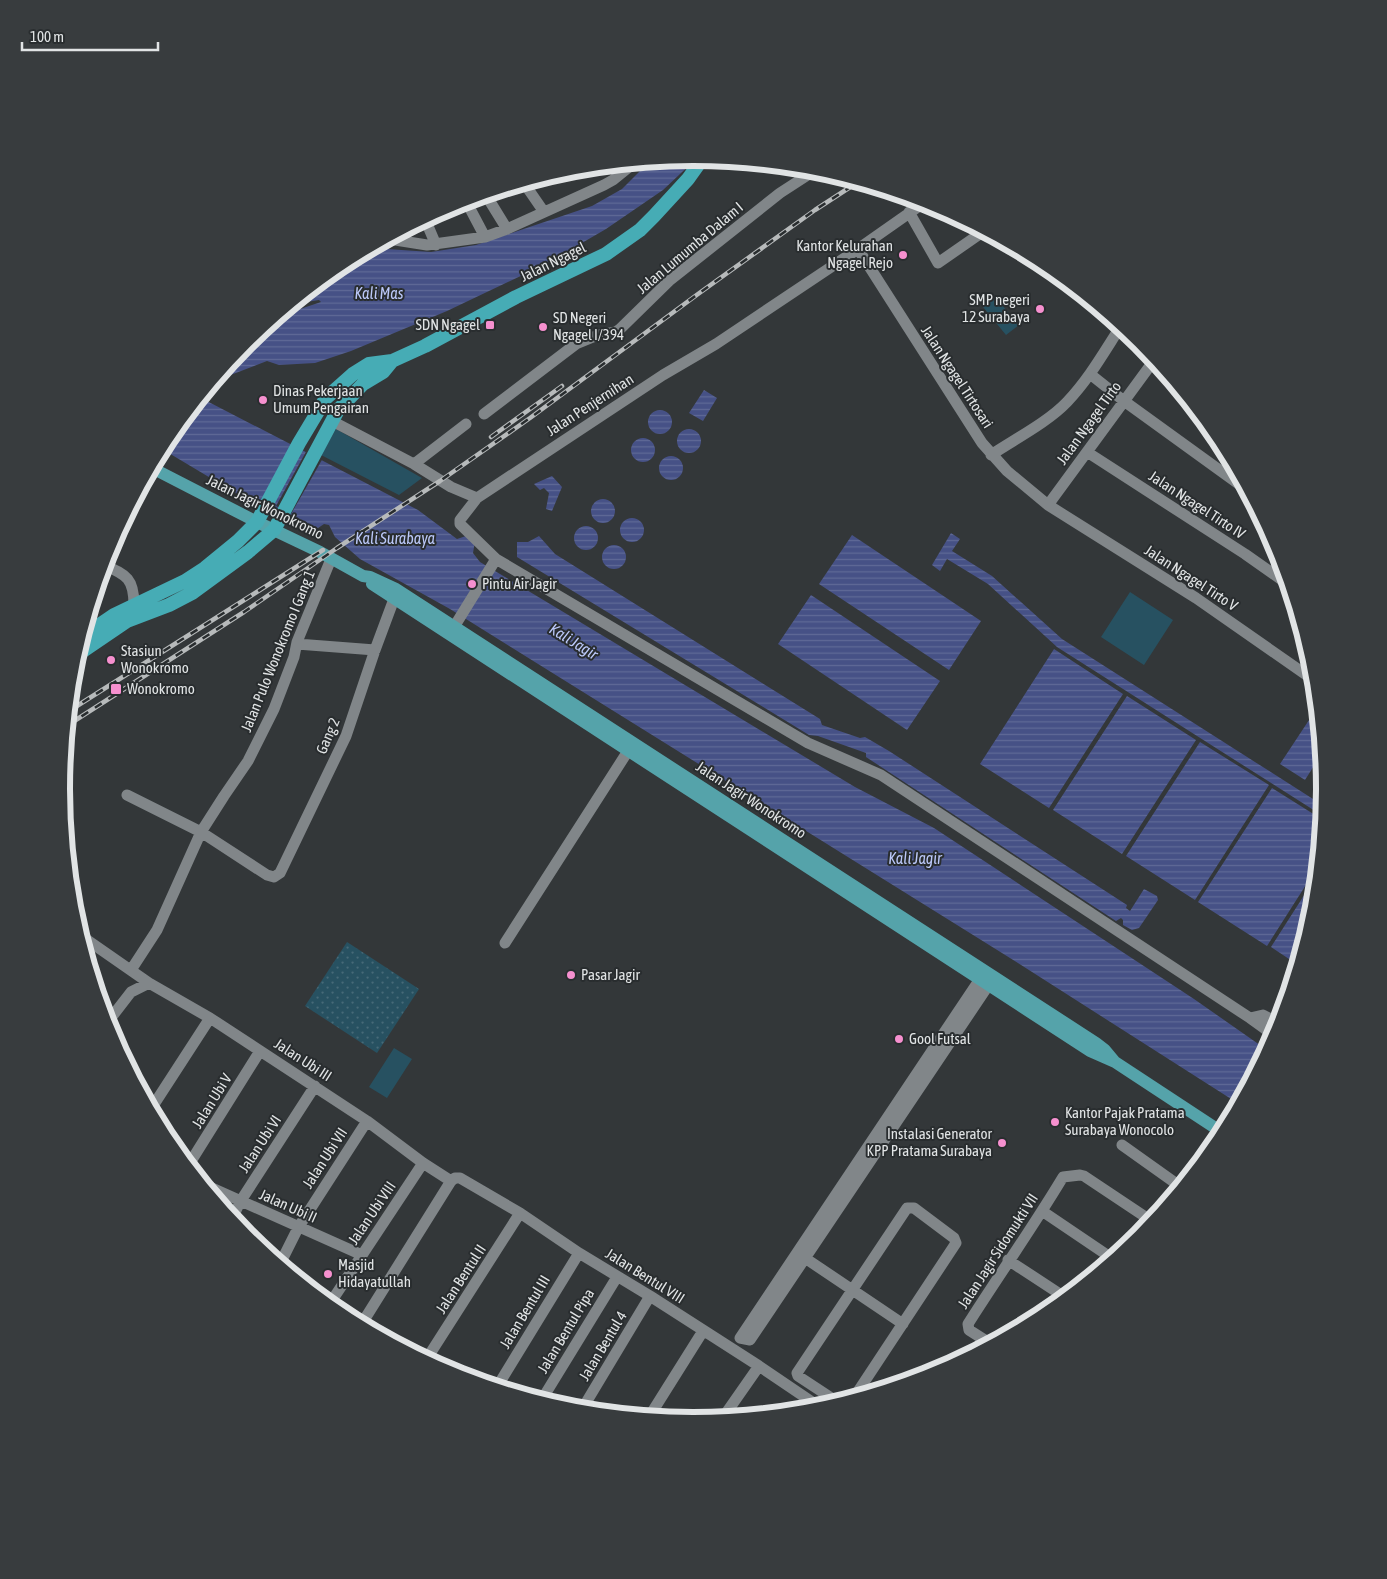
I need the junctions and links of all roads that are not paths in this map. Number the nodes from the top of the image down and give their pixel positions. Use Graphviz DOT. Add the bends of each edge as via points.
graph roads {
  1 [pos="697,166"];
  2 [pos="626,170"];
  3 [pos="806,176"];
  4 [pos="527,188"];
  5 [pos="489,200"];
  6 [pos="917,207"];
  7 [pos="470,208"];
  8 [pos="544,212"];
  9 [pos="909,212"];
  10 [pos="428,226"];
  11 [pos="506,229"];
  12 [pos="978,235"];
  13 [pos="485,237"];
  14 [pos="400,240"];
  15 [pos="436,245"];
  16 [pos="858,249"];
  17 [pos="1116,332"];
  18 [pos="392,361"];
  19 [pos="1150,365"];
  20 [pos="1090,374"];
  21 [pos="1124,401"];
  22 [pos="484,414"];
  23 [pos="332,420"];
  24 [pos="466,424"];
  25 [pos="1087,452"];
  26 [pos="991,455"];
  27 [pos="414,464"];
  28 [pos="158,471"];
  29 [pos="1235,481"];
  30 [pos="477,498"];
  31 [pos="1048,505"];
  32 [pos="257,522"];
  33 [pos="274,530"];
  34 [pos="331,559"];
  35 [pos="495,561"];
  36 [pos="111,568"];
  37 [pos="363,576"];
  38 [pos="1280,579"];
  39 [pos="394,600"];
  40 [pos="134,605"];
  41 [pos="457,622"];
  42 [pos="90,631"];
  43 [pos="297,644"];
  44 [pos="86,649"];
  45 [pos="375,650"];
  46 [pos="507,667"];
  47 [pos="1306,675"];
  48 [pos="628,751"];
  49 [pos="127,795"];
  50 [pos="201,832"];
  51 [pos="858,894"];
  52 [pos="89,940"];
  53 [pos="504,943"];
  54 [pos="134,968"];
  55 [pos="987,978"];
  56 [pos="150,983"];
  57 [pos="131,992"];
  58 [pos="113,1016"];
  59 [pos="210,1018"];
  60 [pos="1250,1018"];
  61 [pos="1273,1020"];
  62 [pos="1268,1031"];
  63 [pos="260,1051"];
  64 [pos="315,1086"];
  65 [pos="155,1103"];
  66 [pos="367,1121"];
  67 [pos="1216,1129"];
  68 [pos="1122,1146"];
  69 [pos="192,1159"];
  70 [pos="423,1163"];
  71 [pos="451,1181"];
  72 [pos="1176,1184"];
  73 [pos="217,1191"];
  74 [pos="240,1202"];
  75 [pos="1042,1211"];
  76 [pos="235,1212"];
  77 [pos="520,1213"];
  78 [pos="1146,1217"];
  79 [pos="298,1228"];
  80 [pos="578,1253"];
  81 [pos="362,1255"];
  82 [pos="1108,1255"];
  83 [pos="801,1256"];
  84 [pos="283,1259"];
  85 [pos="1008,1260"];
  86 [pos="617,1277"];
  87 [pos="853,1291"];
  88 [pos="1060,1294"];
  89 [pos="650,1296"];
  90 [pos="333,1298"];
  91 [pos="365,1319"];
  92 [pos="903,1324"];
  93 [pos="703,1331"];
  94 [pos="985,1340"];
  95 [pos="430,1354"];
  96 [pos="758,1366"];
  97 [pos="500,1382"];
  98 [pos="858,1391"];
  99 [pos="545,1395"];
  100 [pos="831,1397"];
  101 [pos="586,1403"];
  102 [pos="803,1403"];
  103 [pos="653,1412"];
  104 [pos="727,1412"];
  1 -- 18 [label="highway, Jalan Ngagel" via="647,223 622,244"];
  2 -- 8 [label="street" via="609,183"];
  3 -- 22 [label="street, Jalan Lumumba Dalam I" via="780,193 669,282 616,332 576,344"];
  4 -- 8 [label="street"];
  5 -- 11 [label="street"];
  6 -- 9 [label="street, Jalan Penjernihan"];
  7 -- 13 [label="street"];
  8 -- 11 [label="street"];
  9 -- 12 [label="street" via="938,263"];
  9 -- 16 [label="street, Jalan Penjernihan"];
  10 -- 15 [label="street"];
  11 -- 13 [label="street"];
  13 -- 15 [label="street"];
  14 -- 15 [label="street"];
  16 -- 26 [label="street, Jalan Ngagel Tirtosari"];
  16 -- 30 [label="street, Jalan Penjernihan"];
  17 -- 20 [label="street"];
  18 -- 23 [label="highway, Jalan Ngagel" via="383,372 363,384"];
  18 -- 32 [label="highway, Jalan Ngagel" via="369,364 326,398"];
  19 -- 21 [label="street, Jalan Ngagel Tirto"];
  20 -- 21 [label="street"];
  20 -- 26 [label="street" via="1055,412"];
  21 -- 25 [label="street, Jalan Ngagel Tirto"];
  21 -- 29 [label="street"];
  23 -- 27 [label="street"];
  23 -- 33 [label="highway, Jalan Ngagel"];
  24 -- 27 [label="street"];
  25 -- 31 [label="street, Jalan Ngagel Tirto"];
  25 -- 38 [label="street, Jalan Ngagel Tirto IV"];
  26 -- 31 [label="street, Jalan Ngagel Tirtosari"];
  27 -- 30 [label="street" via="451,487"];
  28 -- 32 [label="main road, Jalan Jagir Wonokromo"];
  30 -- 35 [label="street, Jalan Penjernihan" via="460,524"];
  31 -- 47 [label="street, Jalan Ngagel Tirto V" via="1196,598"];
  32 -- 33 [label="main road, Jalan Jagir Wonokromo"];
  32 -- 40 [label="highway, Jalan Ngagel" via="238,541 185,581"];
  33 -- 34 [label="main road, Jalan Jagir Wonokromo"];
  33 -- 44 [label="highway" via="194,592 127,621"];
  34 -- 37 [label="main road, Jalan Jagir Wonokromo"];
  34 -- 43 [label="street, Jalan Pulo Wonokromo I Gang 1"];
  35 -- 41 [label="street"];
  35 -- 60 [label="street" via="808,743 881,775"];
  36 -- 40 [label="street" via="133,584"];
  37 -- 39 [label="main road, Jalan Jagir Wonokromo"];
  37 -- 41 [label="main road, Jalan Jagir Wonokromo" via="396,589"];
  39 -- 45 [label="street, Gang 2"];
  39 -- 46 [label="main road, Jalan Jagir Wonokromo"];
  40 -- 42 [label="highway, Jalan Ngagel"];
  41 -- 46 [label="main road, Jalan Jagir Wonokromo"];
  43 -- 45 [label="street"];
  43 -- 50 [label="street, Jalan Pulo Wonokromo I Gang 1" via="274,709 248,761"];
  45 -- 50 [label="street, Gang 2" via="346,736 280,873 274,877 267,875"];
  46 -- 48 [label="main road, Jalan Jagir Wonokromo"];
  46 -- 51 [label="main road, Jalan Jagir Wonokromo"];
  48 -- 51 [label="main road, Jalan Jagir Wonokromo"];
  48 -- 53 [label="street"];
  49 -- 50 [label="street"];
  50 -- 54 [label="street, Jalan Pulo Wonokromo I Gang 1" via="157,930"];
  51 -- 55 [label="main road, Jalan Jagir Wonokromo"];
  52 -- 54 [label="street, Jalan Ubi III"];
  54 -- 56 [label="street, Jalan Ubi III"];
  54 -- 57 [label="street"];
  55 -- 67 [label="main road, Jalan Jagir Wonokromo" via="1096,1043 1115,1062"];
  55 -- 83 [label="street"];
  56 -- 57 [label="street"];
  56 -- 59 [label="street, Jalan Ubi III"];
  57 -- 58 [label="street"];
  59 -- 63 [label="street, Jalan Ubi III"];
  59 -- 65 [label="street"];
  60 -- 61 [label="street" via="1262,1015"];
  60 -- 62 [label="street"];
  63 -- 64 [label="street, Jalan Ubi III"];
  63 -- 69 [label="street, Jalan Ubi V"];
  64 -- 66 [label="street, Jalan Ubi III"];
  64 -- 74 [label="street, Jalan Ubi VI"];
  66 -- 70 [label="street, Jalan Ubi III"];
  66 -- 79 [label="street, Jalan Ubi VII"];
  68 -- 72 [label="street"];
  70 -- 71 [label="street, Jalan Ubi III"];
  70 -- 81 [label="street, Jalan Ubi VIII"];
  71 -- 77 [label="street, Jalan Bentul VIII" via="460,1178"];
  71 -- 91 [label="street"];
  73 -- 74 [label="street, Jalan Ubi II"];
  74 -- 76 [label="street, Jalan Ubi VI"];
  74 -- 79 [label="street, Jalan Ubi II"];
  75 -- 78 [label="street, Jalan Jagir Sidomukti VII" via="1063,1177 1083,1175"];
  75 -- 82 [label="street"];
  75 -- 85 [label="street, Jalan Jagir Sidomukti VII"];
  77 -- 80 [label="street, Jalan Bentul VIII"];
  77 -- 95 [label="street, Jalan Bentul II"];
  79 -- 81 [label="street, Jalan Ubi II"];
  79 -- 84 [label="street, Jalan Ubi VII"];
  80 -- 86 [label="street, Jalan Bentul VIII"];
  80 -- 97 [label="street, Jalan Bentul III"];
  81 -- 90 [label="street, Jalan Ubi VIII"];
  83 -- 83 [label="street" via="750,1340 740,1338"];
  83 -- 87 [label="street"];
  85 -- 88 [label="street"];
  85 -- 94 [label="street, Jalan Jagir Sidomukti VII" via="968,1324 969,1330"];
  86 -- 89 [label="street, Jalan Bentul VIII"];
  86 -- 99 [label="street, Jalan Bentul Pipa"];
  87 -- 92 [label="street"];
  87 -- 92 [label="street" via="907,1208 914,1208 954,1238 956,1243"];
  87 -- 100 [label="street" via="797,1373"];
  89 -- 93 [label="street, Jalan Bentul VIII"];
  89 -- 101 [label="street, Jalan Bentul 4"];
  92 -- 98 [label="street"];
  93 -- 96 [label="street, Jalan Bentul VIII"];
  93 -- 103 [label="street"];
  96 -- 102 [label="street, Jalan Bentul VIII"];
  96 -- 104 [label="street"];
}
